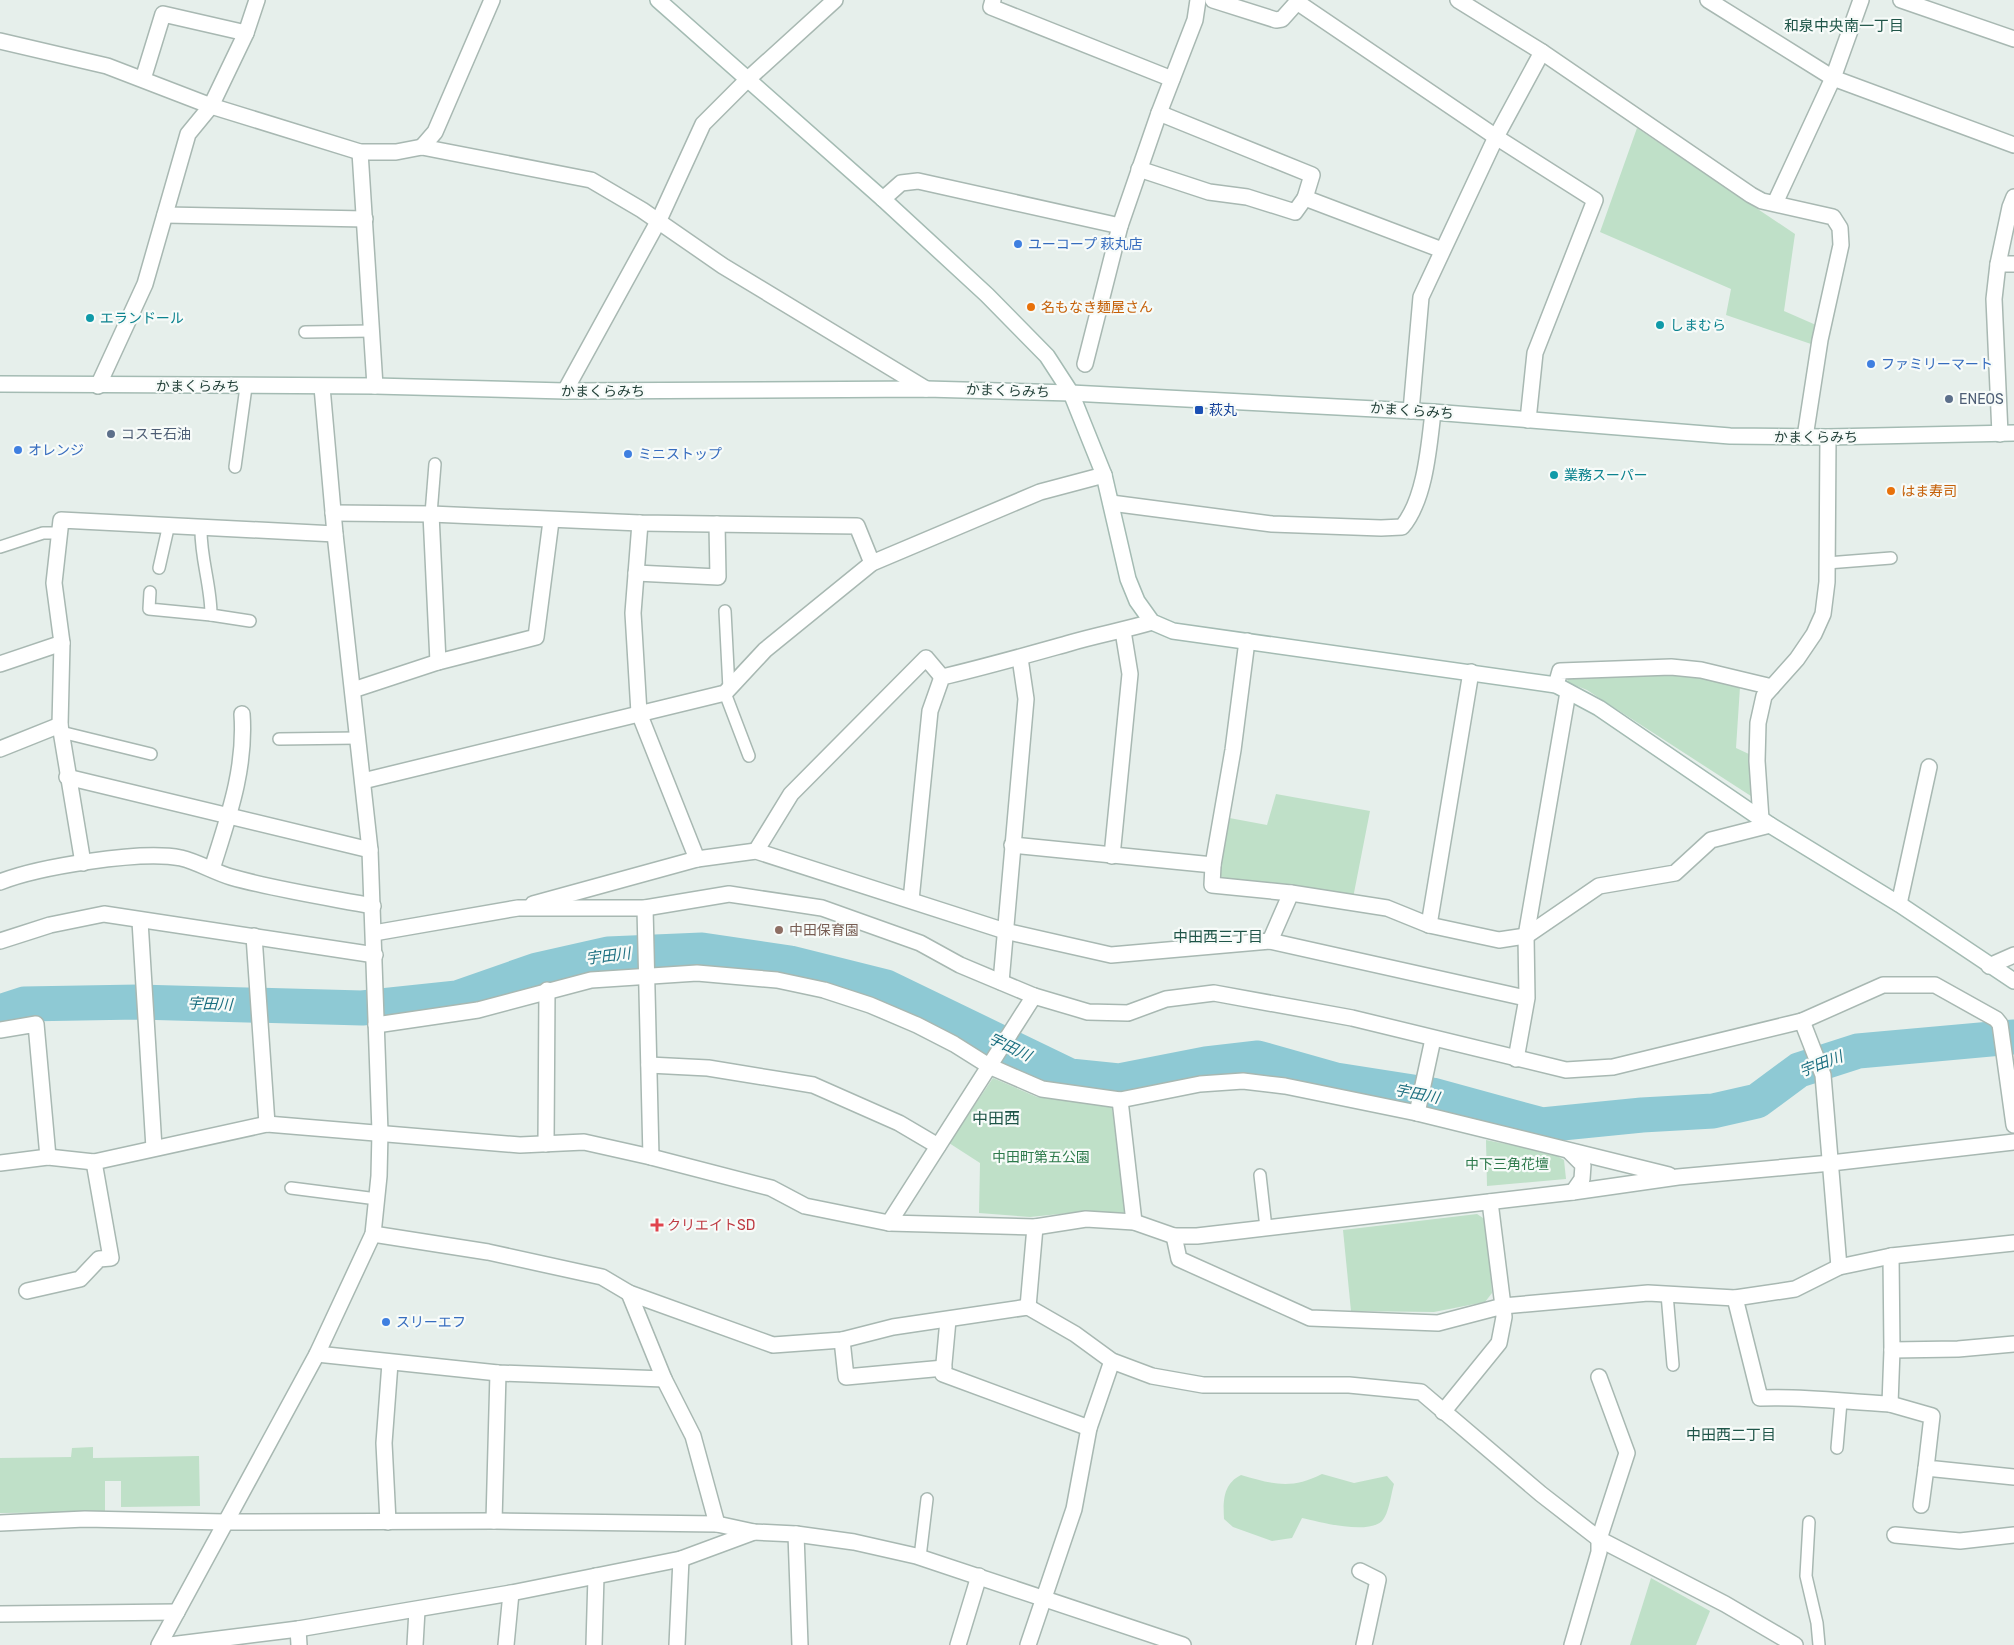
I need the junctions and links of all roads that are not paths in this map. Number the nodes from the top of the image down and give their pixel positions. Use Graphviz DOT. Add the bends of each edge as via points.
graph roads {
  1 [pos="257,0"];
  2 [pos="492,0"];
  3 [pos="658,0"];
  4 [pos="835,0"];
  5 [pos="993,0"];
  6 [pos="1198,0"];
  7 [pos="1213,0"];
  8 [pos="1458,0"];
  9 [pos="1708,0"];
  10 [pos="1862,0"];
  11 [pos="1901,0"];
  12 [pos="1298,1"];
  13 [pos="246,33"];
  14 [pos="2014,39"];
  15 [pos="0,41"];
  16 [pos="1542,52"];
  17 [pos="1832,78"];
  18 [pos="143,79"];
  19 [pos="748,79"];
  20 [pos="1172,79"];
  21 [pos="211,106"];
  22 [pos="1159,113"];
  23 [pos="1496,137"];
  24 [pos="2014,145"];
  25 [pos="422,147"];
  26 [pos="360,152"];
  27 [pos="1139,169"];
  28 [pos="2014,197"];
  29 [pos="1305,198"];
  30 [pos="883,199"];
  31 [pos="1775,203"];
  32 [pos="165,215"];
  33 [pos="365,219"];
  34 [pos="659,220"];
  35 [pos="1120,226"];
  36 [pos="1442,250"];
  37 [pos="1998,264"];
  38 [pos="2014,264"];
  39 [pos="372,331"];
  40 [pos="305,332"];
  41 [pos="1084,364"];
  42 [pos="0,384"];
  43 [pos="98,386"];
  44 [pos="375,386"];
  45 [pos="246,387"];
  46 [pos="322,387"];
  47 [pos="926,389"];
  48 [pos="566,391"];
  49 [pos="1071,393"];
  50 [pos="1411,411"];
  51 [pos="1433,412"];
  52 [pos="1528,420"];
  53 [pos="2007,433"];
  54 [pos="1828,437"];
  55 [pos="1805,438"];
  56 [pos="435,464"];
  57 [pos="235,467"];
  58 [pos="1104,475"];
  59 [pos="1111,503"];
  60 [pos="333,513"];
  61 [pos="431,514"];
  62 [pos="552,521"];
  63 [pos="640,523"];
  64 [pos="169,524"];
  65 [pos="717,524"];
  66 [pos="201,527"];
  67 [pos="60,533"];
  68 [pos="335,534"];
  69 [pos="0,546"];
  70 [pos="1891,558"];
  71 [pos="872,562"];
  72 [pos="1827,563"];
  73 [pos="159,568"];
  74 [pos="636,573"];
  75 [pos="150,592"];
  76 [pos="725,612"];
  77 [pos="211,615"];
  78 [pos="250,621"];
  79 [pos="1152,622"];
  80 [pos="1123,631"];
  81 [pos="1247,642"];
  82 [pos="62,643"];
  83 [pos="1020,658"];
  84 [pos="438,662"];
  85 [pos="0,664"];
  86 [pos="1471,672"];
  87 [pos="942,677"];
  88 [pos="1772,687"];
  89 [pos="1562,688"];
  90 [pos="353,690"];
  91 [pos="727,691"];
  92 [pos="639,712"];
  93 [pos="242,714"];
  94 [pos="61,729"];
  95 [pos="358,738"];
  96 [pos="279,739"];
  97 [pos="0,750"];
  98 [pos="151,754"];
  99 [pos="749,756"];
  100 [pos="1929,767"];
  101 [pos="67,776"];
  102 [pos="363,781"];
  103 [pos="229,817"];
  104 [pos="1766,822"];
  105 [pos="1012,845"];
  106 [pos="370,850"];
  107 [pos="756,851"];
  108 [pos="1112,856"];
  109 [pos="697,859"];
  110 [pos="83,863"];
  111 [pos="1212,865"];
  112 [pos="212,870"];
  113 [pos="0,882"];
  114 [pos="1291,893"];
  115 [pos="911,900"];
  116 [pos="1899,904"];
  117 [pos="373,906"];
  118 [pos="518,908"];
  119 [pos="645,908"];
  120 [pos="140,921"];
  121 [pos="1429,925"];
  122 [pos="1005,932"];
  123 [pos="374,933"];
  124 [pos="254,936"];
  125 [pos="1526,936"];
  126 [pos="1270,941"];
  127 [pos="0,942"];
  128 [pos="374,955"];
  129 [pos="2014,955"];
  130 [pos="1989,966"];
  131 [pos="646,975"];
  132 [pos="2014,981"];
  133 [pos="1001,982"];
  134 [pos="547,990"];
  135 [pos="1034,996"];
  136 [pos="1521,997"];
  137 [pos="1802,1021"];
  138 [pos="376,1024"];
  139 [pos="0,1030"];
  140 [pos="1433,1039"];
  141 [pos="1516,1059"];
  142 [pos="648,1065"];
  143 [pos="988,1066"];
  144 [pos="1120,1100"];
  145 [pos="1417,1112"];
  146 [pos="267,1124"];
  147 [pos="2014,1125"];
  148 [pos="380,1132"];
  149 [pos="2014,1142"];
  150 [pos="546,1144"];
  151 [pos="938,1146"];
  152 [pos="154,1148"];
  153 [pos="1569,1151"];
  154 [pos="48,1157"];
  155 [pos="651,1157"];
  156 [pos="0,1162"];
  157 [pos="94,1162"];
  158 [pos="1831,1163"];
  159 [pos="1260,1175"];
  160 [pos="1678,1177"];
  161 [pos="291,1188"];
  162 [pos="1573,1192"];
  163 [pos="377,1199"];
  164 [pos="1490,1202"];
  165 [pos="1134,1222"];
  166 [pos="889,1223"];
  167 [pos="1035,1227"];
  168 [pos="1266,1228"];
  169 [pos="373,1234"];
  170 [pos="1174,1236"];
  171 [pos="2014,1243"];
  172 [pos="1891,1256"];
  173 [pos="1839,1267"];
  174 [pos="26,1291"];
  175 [pos="629,1294"];
  176 [pos="1667,1294"];
  177 [pos="1735,1298"];
  178 [pos="1503,1306"];
  179 [pos="1028,1307"];
  180 [pos="948,1320"];
  181 [pos="842,1340"];
  182 [pos="2014,1344"];
  183 [pos="1892,1350"];
  184 [pos="318,1354"];
  185 [pos="1112,1361"];
  186 [pos="390,1363"];
  187 [pos="1673,1365"];
  188 [pos="944,1368"];
  189 [pos="498,1373"];
  190 [pos="1599,1377"];
  191 [pos="664,1379"];
  192 [pos="1841,1402"];
  193 [pos="1890,1404"];
  194 [pos="1443,1412"];
  195 [pos="1089,1428"];
  196 [pos="1838,1448"];
  197 [pos="1926,1468"];
  198 [pos="2014,1477"];
  199 [pos="927,1499"];
  200 [pos="1921,1504"];
  201 [pos="494,1521"];
  202 [pos="225,1522"];
  203 [pos="388,1522"];
  204 [pos="1809,1522"];
  205 [pos="0,1523"];
  206 [pos="717,1524"];
  207 [pos="754,1532"];
  208 [pos="796,1534"];
  209 [pos="1895,1535"];
  210 [pos="2014,1535"];
  211 [pos="1599,1539"];
  212 [pos="920,1557"];
  213 [pos="681,1559"];
  214 [pos="1360,1571"];
  215 [pos="596,1576"];
  216 [pos="979,1576"];
  217 [pos="511,1593"];
  218 [pos="1043,1598"];
  219 [pos="417,1610"];
  220 [pos="177,1612"];
  221 [pos="0,1614"];
  222 [pos="298,1629"];
  223 [pos="248,1641"];
  224 [pos="160,1645"];
  225 [pos="170,1645"];
  226 [pos="299,1645"];
  227 [pos="415,1645"];
  228 [pos="506,1645"];
  229 [pos="594,1645"];
  230 [pos="677,1645"];
  231 [pos="800,1645"];
  232 [pos="958,1645"];
  233 [pos="1028,1645"];
  234 [pos="1183,1645"];
  235 [pos="1364,1645"];
  236 [pos="1572,1645"];
  237 [pos="1795,1645"];
  238 [pos="1819,1645"];
  1 -- 13 [label="street"];
  2 -- 25 [label="street" via="435,132"];
  3 -- 19 [label="street"];
  4 -- 19 [label="street"];
  5 -- 20 [label="street" via="991,7"];
  6 -- 20 [label="street" via="1195,20"];
  7 -- 12 [label="street" via="1276,20 1282,19"];
  8 -- 16 [label="street"];
  9 -- 17 [label="street"];
  10 -- 17 [label="street"];
  11 -- 14 [label="street"];
  12 -- 23 [label="street"];
  13 -- 18 [label="street" via="163,14"];
  13 -- 21 [label="street"];
  15 -- 18 [label="street" via="107,66"];
  16 -- 23 [label="street"];
  16 -- 31 [label="street" via="1751,195"];
  17 -- 24 [label="street"];
  17 -- 31 [label="street"];
  18 -- 21 [label="street"];
  19 -- 30 [label="street"];
  19 -- 34 [label="street" via="703,124"];
  20 -- 22 [label="street"];
  21 -- 26 [label="street"];
  21 -- 32 [label="street" via="188,134"];
  22 -- 27 [label="street"];
  22 -- 29 [label="street" via="1312,175"];
  23 -- 36 [label="street"];
  23 -- 52 [label="street" via="1596,200 1535,353"];
  25 -- 26 [label="street" via="396,152"];
  25 -- 34 [label="street" via="591,180"];
  26 -- 33 [label="street"];
  27 -- 29 [label="street" via="1209,192 1247,197 1296,212"];
  27 -- 35 [label="street"];
  28 -- 37 [label="street"];
  29 -- 36 [label="street"];
  30 -- 35 [label="street" via="901,183 918,181"];
  30 -- 49 [label="street" via="1034,341"];
  31 -- 55 [label="street" via="1832,217 1842,236 1820,340"];
  32 -- 33 [label="street"];
  32 -- 43 [label="street" via="145,284"];
  33 -- 39 [label="street"];
  34 -- 47 [label="street" via="723,266"];
  34 -- 48 [label="street"];
  35 -- 41 [label="street"];
  36 -- 50 [label="street" via="1421,297"];
  37 -- 38 [label="street"];
  37 -- 53 [label="street" via="1994,300"];
  39 -- 40 [label="lane"];
  39 -- 44 [label="street"];
  42 -- 43 [label="street, かまくらみち"];
  43 -- 45 [label="street, かまくらみち"];
  44 -- 46 [label="street, かまくらみち"];
  44 -- 48 [label="street, かまくらみち"];
  45 -- 46 [label="street, かまくらみち"];
  45 -- 57 [label="lane"];
  46 -- 60 [label="street"];
  47 -- 48 [label="street, かまくらみち"];
  47 -- 49 [label="street, かまくらみち"];
  49 -- 50 [label="street, かまくらみち"];
  49 -- 58 [label="street"];
  50 -- 51 [label="street, かまくらみち"];
  51 -- 52 [label="street, かまくらみち"];
  51 -- 59 [label="street" via="1427,465 1411,516 1402,527 1272,524"];
  52 -- 55 [label="street, かまくらみち" via="1730,436"];
  53 -- 54 [label="street, かまくらみち"];
  54 -- 55 [label="street, かまくらみち"];
  54 -- 72 [label="street"];
  56 -- 61 [label="lane"];
  58 -- 59 [label="street"];
  58 -- 71 [label="street" via="1040,492"];
  59 -- 79 [label="street" via="1128,579 1137,601"];
  60 -- 61 [label="street"];
  60 -- 68 [label="street"];
  61 -- 62 [label="street"];
  61 -- 84 [label="street"];
  62 -- 63 [label="street"];
  62 -- 84 [label="street" via="536,637"];
  63 -- 65 [label="street"];
  63 -- 74 [label="street"];
  64 -- 66 [label="street"];
  64 -- 67 [label="street" via="61,520"];
  64 -- 73 [label="lane"];
  65 -- 71 [label="street" via="857,526"];
  65 -- 74 [label="street" via="718,577"];
  66 -- 68 [label="street"];
  66 -- 77 [label="lane" via="200,545 211,597"];
  67 -- 69 [label="lane" via="44,532"];
  67 -- 82 [label="street" via="54,583"];
  68 -- 90 [label="street"];
  70 -- 72 [label="lane"];
  71 -- 91 [label="street" via="765,650"];
  72 -- 88 [label="street" via="1823,614 1797,660"];
  74 -- 92 [label="street" via="633,613"];
  75 -- 77 [label="lane" via="149,608"];
  76 -- 91 [label="lane"];
  77 -- 78 [label="lane"];
  79 -- 80 [label="street"];
  79 -- 81 [label="street" via="1173,631"];
  80 -- 83 [label="street" via="1071,642"];
  80 -- 108 [label="street" via="1130,674"];
  81 -- 86 [label="street"];
  81 -- 111 [label="street" via="1233,750"];
  82 -- 85 [label="street"];
  82 -- 94 [label="street"];
  83 -- 87 [label="street"];
  83 -- 105 [label="street" via="1026,699"];
  84 -- 90 [label="street"];
  86 -- 89 [label="street"];
  86 -- 121 [label="street"];
  87 -- 107 [label="street" via="926,658 791,794"];
  87 -- 115 [label="street" via="930,711"];
  88 -- 89 [label="street" via="1701,670 1671,667 1560,672"];
  88 -- 104 [label="street" via="1764,696 1758,723 1757,761"];
  89 -- 104 [label="street" via="1599,708"];
  89 -- 125 [label="street"];
  90 -- 95 [label="street"];
  91 -- 92 [label="street"];
  91 -- 99 [label="lane"];
  92 -- 102 [label="street"];
  92 -- 109 [label="street"];
  93 -- 103 [label="street" via="244,739"];
  94 -- 97 [label="street"];
  94 -- 98 [label="lane"];
  94 -- 101 [label="street"];
  95 -- 96 [label="lane"];
  95 -- 102 [label="street"];
  100 -- 116 [label="street"];
  101 -- 103 [label="street"];
  101 -- 110 [label="street"];
  102 -- 106 [label="street"];
  103 -- 106 [label="street"];
  103 -- 112 [label="street"];
  104 -- 116 [label="street"];
  104 -- 125 [label="street" via="1711,840 1675,873 1599,886"];
  105 -- 108 [label="street"];
  105 -- 122 [label="street"];
  106 -- 117 [label="street"];
  107 -- 109 [label="street"];
  107 -- 115 [label="street"];
  108 -- 111 [label="street"];
  109 -- 118 [label="street"];
  110 -- 112 [label="street" via="153,856 181,858"];
  110 -- 113 [label="street" via="20,874"];
  111 -- 114 [label="street" via="1212,886"];
  112 -- 117 [label="street" via="279,888"];
  114 -- 121 [label="street" via="1386,908"];
  114 -- 126 [label="street"];
  115 -- 122 [label="street"];
  116 -- 130 [label="street"];
  117 -- 123 [label="street"];
  118 -- 119 [label="street"];
  118 -- 123 [label="street"];
  119 -- 131 [label="street"];
  119 -- 133 [label="street" via="729,894 822,908 920,943"];
  120 -- 124 [label="street"];
  120 -- 127 [label="street" via="104,914 50,925"];
  120 -- 152 [label="street"];
  121 -- 125 [label="street" via="1499,940"];
  122 -- 126 [label="street" via="1111,955"];
  122 -- 133 [label="street"];
  123 -- 128 [label="street"];
  124 -- 128 [label="street"];
  124 -- 146 [label="street"];
  125 -- 141 [label="street" via="1528,998"];
  126 -- 136 [label="street"];
  128 -- 138 [label="street"];
  129 -- 130 [label="street"];
  130 -- 132 [label="street"];
  131 -- 134 [label="street" via="590,980"];
  131 -- 142 [label="street"];
  131 -- 143 [label="street" via="698,973 777,980 824,990 917,1025"];
  133 -- 135 [label="street"];
  134 -- 138 [label="street" via="478,1010"];
  134 -- 150 [label="street"];
  135 -- 140 [label="street" via="1088,1012 1128,1013 1166,999 1214,993 1352,1018"];
  135 -- 143 [label="street"];
  137 -- 141 [label="street" via="1613,1067 1566,1070"];
  137 -- 147 [label="street" via="1883,985 1935,985 2000,1024"];
  137 -- 158 [label="street" via="1823,1075"];
  138 -- 148 [label="street"];
  139 -- 154 [label="street" via="36,1024"];
  140 -- 141 [label="street"];
  140 -- 145 [label="street"];
  142 -- 151 [label="street" via="708,1068 813,1085 899,1123"];
  142 -- 155 [label="street"];
  143 -- 144 [label="street" via="1042,1089"];
  143 -- 151 [label="street"];
  144 -- 145 [label="street" via="1200,1084 1243,1081"];
  144 -- 165 [label="street"];
  145 -- 153 [label="street"];
  146 -- 148 [label="street"];
  146 -- 152 [label="street"];
  148 -- 150 [label="street" via="520,1145"];
  148 -- 163 [label="street"];
  149 -- 158 [label="street"];
  150 -- 155 [label="street" via="584,1142"];
  151 -- 166 [label="street"];
  152 -- 157 [label="street"];
  153 -- 160 [label="street"];
  153 -- 162 [label="street" via="1583,1164 1582,1178"];
  154 -- 156 [label="street"];
  154 -- 157 [label="street"];
  155 -- 166 [label="street" via="771,1188 805,1206"];
  157 -- 174 [label="street" via="111,1258 99,1259 80,1279"];
  158 -- 160 [label="street"];
  158 -- 173 [label="street"];
  159 -- 168 [label="lane"];
  160 -- 162 [label="street"];
  161 -- 163 [label="lane"];
  162 -- 164 [label="street"];
  163 -- 169 [label="street"];
  164 -- 168 [label="street"];
  164 -- 178 [label="street"];
  165 -- 167 [label="street" via="1086,1219"];
  165 -- 170 [label="street"];
  166 -- 167 [label="street"];
  167 -- 179 [label="street"];
  168 -- 170 [label="street"];
  169 -- 175 [label="street" via="488,1252 602,1277"];
  169 -- 184 [label="street"];
  170 -- 178 [label="street" via="1179,1259 1310,1318 1438,1323"];
  171 -- 172 [label="street"];
  172 -- 173 [label="street"];
  172 -- 183 [label="street"];
  173 -- 177 [label="street" via="1795,1289"];
  175 -- 181 [label="street" via="774,1345"];
  175 -- 191 [label="street"];
  176 -- 177 [label="street"];
  176 -- 178 [label="street"];
  176 -- 187 [label="lane"];
  177 -- 192 [label="street" via="1760,1398"];
  178 -- 194 [label="street" via="1499,1343"];
  179 -- 180 [label="street"];
  179 -- 185 [label="street" via="1075,1334"];
  180 -- 181 [label="street" via="893,1327"];
  180 -- 188 [label="street"];
  181 -- 188 [label="street" via="846,1377"];
  182 -- 183 [label="street"];
  183 -- 193 [label="street"];
  184 -- 186 [label="street"];
  184 -- 202 [label="street"];
  185 -- 194 [label="street" via="1152,1376 1203,1385 1349,1385 1421,1392"];
  185 -- 195 [label="street"];
  186 -- 189 [label="street"];
  186 -- 203 [label="street" via="384,1443"];
  188 -- 195 [label="street" via="943,1374"];
  189 -- 191 [label="street"];
  189 -- 201 [label="street"];
  190 -- 211 [label="street" via="1627,1453"];
  191 -- 206 [label="street" via="693,1436"];
  192 -- 193 [label="street"];
  192 -- 196 [label="lane"];
  193 -- 197 [label="street" via="1932,1416"];
  194 -- 211 [label="street"];
  195 -- 218 [label="street" via="1074,1509"];
  197 -- 198 [label="street"];
  197 -- 200 [label="street"];
  199 -- 212 [label="lane"];
  201 -- 203 [label="street"];
  201 -- 206 [label="street"];
  202 -- 203 [label="street"];
  202 -- 205 [label="street" via="85,1519"];
  202 -- 220 [label="street"];
  204 -- 238 [label="lane" via="1806,1576"];
  206 -- 207 [label="street"];
  207 -- 208 [label="street"];
  207 -- 213 [label="street"];
  208 -- 212 [label="street" via="854,1542"];
  208 -- 231 [label="street"];
  209 -- 210 [label="street" via="1960,1541"];
  211 -- 236 [label="street" via="1599,1552"];
  211 -- 237 [label="street" via="1725,1604"];
  212 -- 216 [label="street"];
  213 -- 215 [label="street"];
  213 -- 230 [label="street"];
  214 -- 235 [label="street" via="1378,1580"];
  215 -- 217 [label="street"];
  215 -- 229 [label="street"];
  216 -- 218 [label="street"];
  216 -- 232 [label="street"];
  217 -- 219 [label="street"];
  217 -- 228 [label="street"];
  218 -- 233 [label="street"];
  218 -- 234 [label="street"];
  219 -- 222 [label="street"];
  219 -- 227 [label="street"];
  220 -- 221 [label="street"];
  220 -- 224 [label="street"];
  222 -- 223 [label="street"];
  222 -- 226 [label="street"];
  223 -- 225 [label="street"];
}
